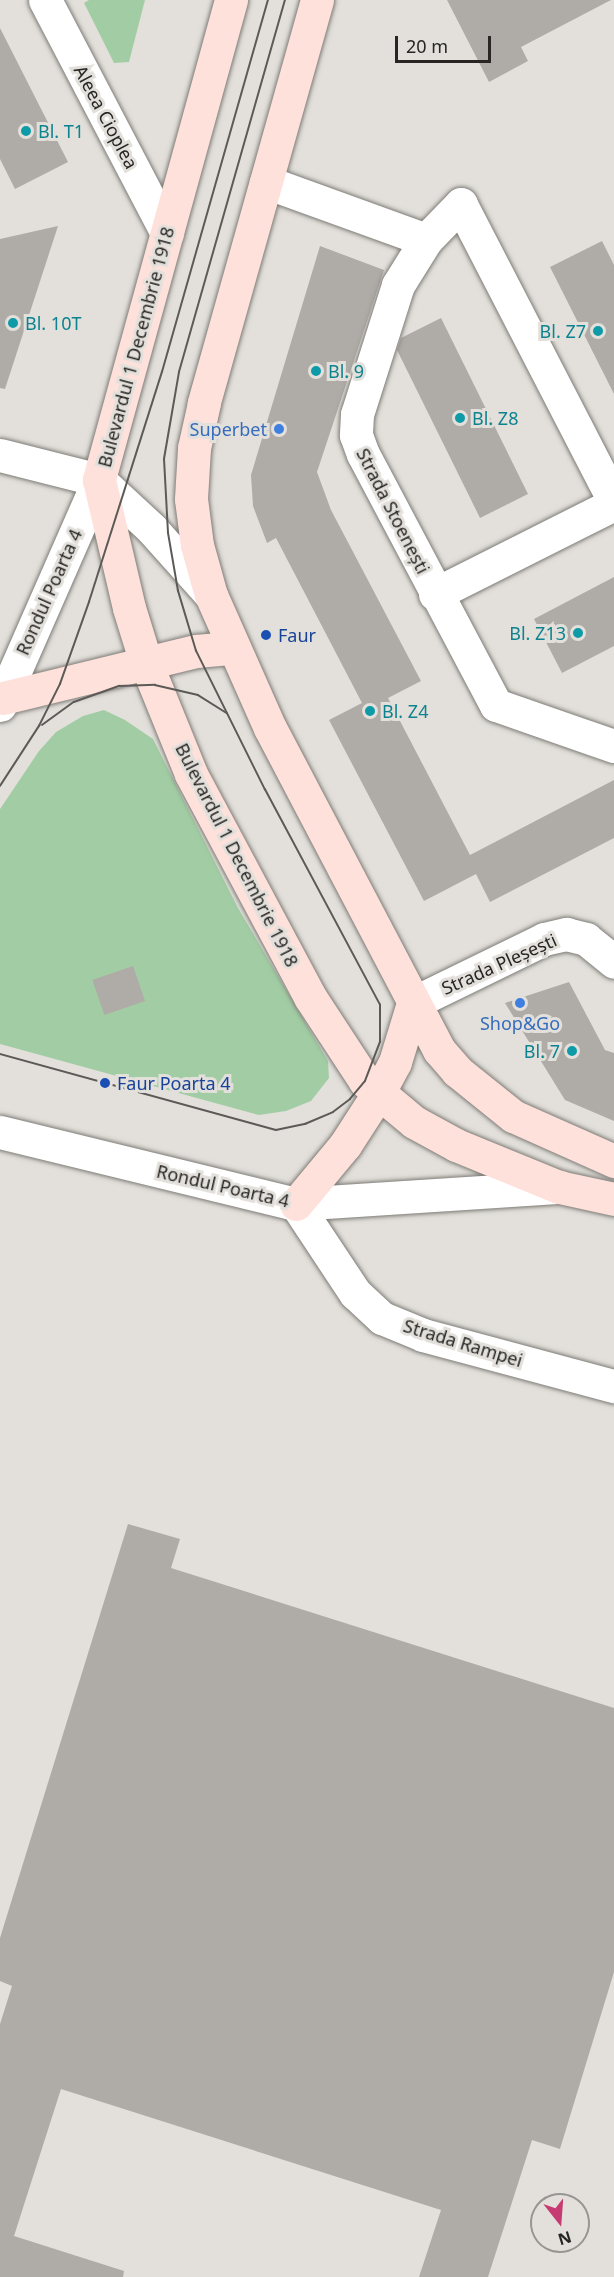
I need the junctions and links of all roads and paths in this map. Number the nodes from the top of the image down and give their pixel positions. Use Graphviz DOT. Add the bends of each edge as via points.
graph roads {
  1 [pos="45,0"];
  2 [pos="231,0"];
  3 [pos="317,0"];
  4 [pos="266,183"];
  5 [pos="167,233"];
  6 [pos="426,240"];
  7 [pos="0,455"];
  8 [pos="99,480"];
  9 [pos="614,502"];
  10 [pos="435,594"];
  11 [pos="211,595"];
  12 [pos="233,648"];
  13 [pos="146,663"];
  14 [pos="2,701"];
  15 [pos="614,746"];
  16 [pos="614,962"];
  17 [pos="413,1003"];
  18 [pos="378,1094"];
  19 [pos="0,1132"];
  20 [pos="614,1161"];
  21 [pos="559,1188"];
  22 [pos="614,1200"];
  23 [pos="296,1204"];
  24 [pos="614,1386"];
  1 -- 5 [label="street, Aleea Cioplea"];
  2 -- 5 [label="main road, Bulevardul 1 Decembrie 1918"];
  3 -- 4 [label="main road"];
  4 -- 6 [label="street"];
  4 -- 11 [label="main road" via="194,448 190,499"];
  5 -- 8 [label="main road, Bulevardul 1 Decembrie 1918"];
  6 -- 9 [label="street, Strada Stoenești" via="461,204"];
  6 -- 10 [label="street, Strada Stoenești" via="398,285 357,414 356,435"];
  7 -- 8 [label="street"];
  8 -- 11 [label="street" via="121,497"];
  8 -- 13 [label="main road, Bulevardul 1 Decembrie 1918"];
  8 -- 14 [label="street, Rondul Poarta 4"];
  9 -- 10 [label="street"];
  10 -- 15 [label="street, Strada Stoenești" via="496,705"];
  11 -- 12 [label="main road"];
  12 -- 13 [label="main road" via="196,651"];
  12 -- 17 [label="main road" via="270,728"];
  13 -- 14 [label="main road"];
  13 -- 18 [label="main road, Bulevardul 1 Decembrie 1918" via="191,774 254,895 310,997 365,1081"];
  16 -- 17 [label="street, Strada Pleșești" via="586,939 566,934 544,939"];
  17 -- 18 [label="main road" via="395,1062"];
  17 -- 20 [label="main road" via="440,1050 485,1096 513,1116"];
  18 -- 21 [label="main road, Bulevardul 1 Decembrie 1918" via="414,1122 456,1145"];
  18 -- 23 [label="main road" via="345,1144"];
  19 -- 23 [label="street, Rondul Poarta 4"];
  21 -- 22 [label="main road, Bulevardul 1 Decembrie 1918"];
  21 -- 23 [label="street, Rondul Poarta 4"];
  23 -- 24 [label="street, Strada Rampei" via="355,1293 382,1318 423,1335"];
}
